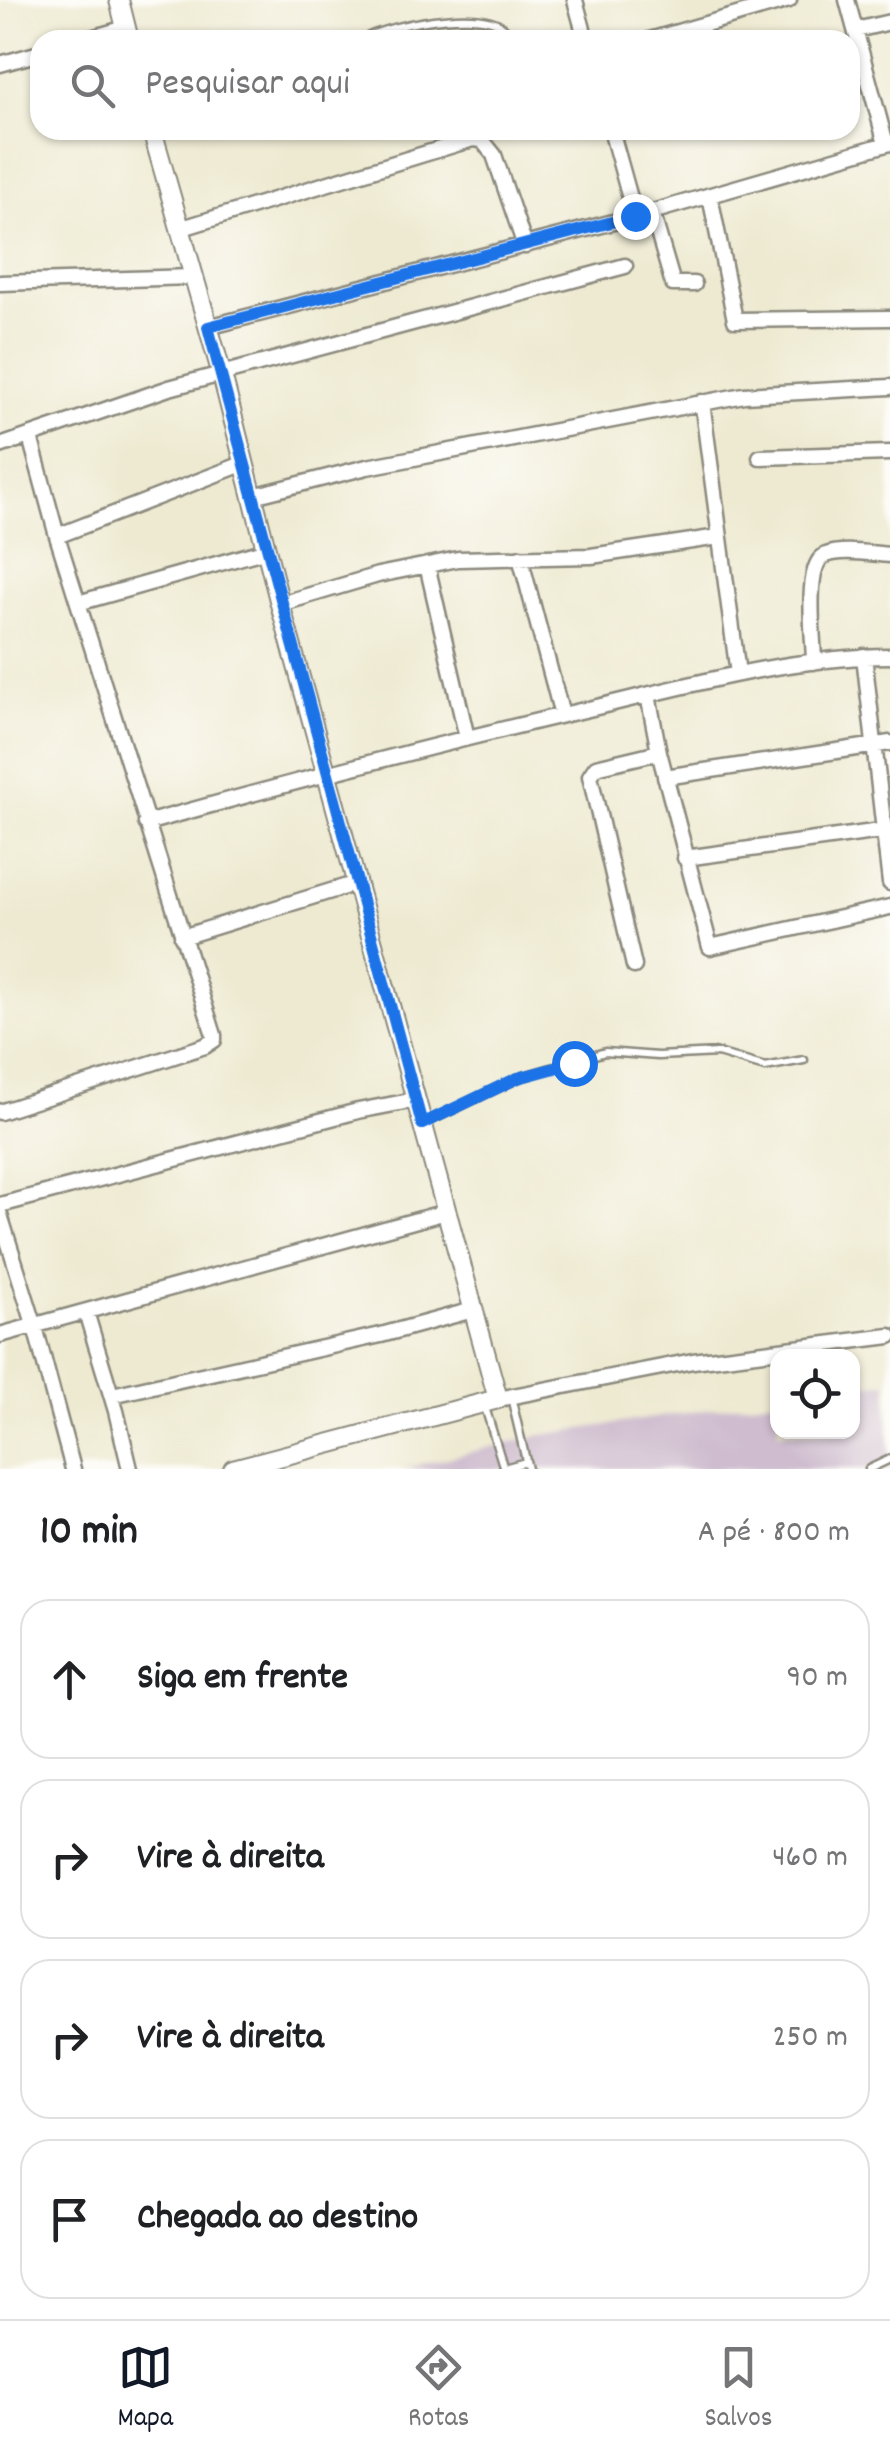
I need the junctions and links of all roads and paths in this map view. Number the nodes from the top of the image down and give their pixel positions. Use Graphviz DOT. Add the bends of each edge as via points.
graph roads {
  1 [pos="118,0"];
  2 [pos="575,0"];
  3 [pos="790,0"];
  4 [pos="847,0"];
  5 [pos="472,8"];
  6 [pos="490,11"];
  7 [pos="890,22"];
  8 [pos="126,30"];
  9 [pos="378,30"];
  10 [pos="507,30"];
  11 [pos="583,30"];
  12 [pos="685,30"];
  13 [pos="856,30"];
  14 [pos="860,44"];
  15 [pos="30,55"];
  16 [pos="0,64"];
  17 [pos="155,140"];
  18 [pos="469,140"];
  19 [pos="482,140"];
  20 [pos="614,140"];
  21 [pos="888,144"];
  22 [pos="710,196"];
  23 [pos="652,212"];
  24 [pos="635,216"];
  25 [pos="179,229"];
  26 [pos="525,246"];
  27 [pos="625,266"];
  28 [pos="192,277"];
  29 [pos="0,284"];
  30 [pos="694,284"];
  31 [pos="890,318"];
  32 [pos="208,327"];
  33 [pos="222,375"];
  34 [pos="890,387"];
  35 [pos="702,402"];
  36 [pos="30,436"];
  37 [pos="0,446"];
  38 [pos="890,453"];
  39 [pos="760,457"];
  40 [pos="245,464"];
  41 [pos="253,496"];
  42 [pos="57,536"];
  43 [pos="720,538"];
  44 [pos="266,550"];
  45 [pos="890,555"];
  46 [pos="520,557"];
  47 [pos="427,564"];
  48 [pos="78,603"];
  49 [pos="280,604"];
  50 [pos="864,656"];
  51 [pos="890,656"];
  52 [pos="814,662"];
  53 [pos="738,674"];
  54 [pos="648,695"];
  55 [pos="562,715"];
  56 [pos="468,738"];
  57 [pos="890,744"];
  58 [pos="873,746"];
  59 [pos="659,752"];
  60 [pos="326,773"];
  61 [pos="665,777"];
  62 [pos="146,823"];
  63 [pos="886,830"];
  64 [pos="685,858"];
  65 [pos="357,882"];
  66 [pos="890,884"];
  67 [pos="890,907"];
  68 [pos="182,937"];
  69 [pos="634,966"];
  70 [pos="804,1060"];
  71 [pos="415,1100"];
  72 [pos="0,1112"];
  73 [pos="422,1124"];
  74 [pos="0,1205"];
  75 [pos="446,1212"];
  76 [pos="0,1215"];
  77 [pos="2,1234"];
  78 [pos="473,1310"];
  79 [pos="86,1312"];
  80 [pos="35,1327"];
  81 [pos="0,1335"];
  82 [pos="890,1336"];
  83 [pos="112,1396"];
  84 [pos="497,1399"];
  85 [pos="890,1459"];
  86 [pos="527,1465"];
  87 [pos="73,1469"];
  88 [pos="130,1469"];
  89 [pos="232,1469"];
  90 [pos="504,1469"];
  91 [pos="869,1469"];
  1 -- 8 [label="street"];
  2 -- 11 [label="street"];
  3 -- 12 [label="street"];
  4 -- 13 [label="street"];
  5 -- 9 [label="lane"];
  6 -- 10 [label="lane"];
  7 -- 13 [label="street"];
  14 -- 21 [label="street"];
  15 -- 16 [label="street"];
  17 -- 25 [label="street"];
  18 -- 25 [label="street"];
  19 -- 26 [label="street" via="494,156"];
  20 -- 24 [label="street"];
  21 -- 22 [label="street"];
  22 -- 23 [label="street"];
  22 -- 31 [label="street" via="735,320"];
  23 -- 24 [label="street"];
  23 -- 30 [label="street" via="673,284"];
  24 -- 26 [label="street"];
  25 -- 28 [label="street"];
  26 -- 32 [label="street"];
  27 -- 33 [label="street"];
  28 -- 29 [label="street"];
  28 -- 32 [label="street"];
  32 -- 33 [label="street"];
  33 -- 36 [label="street"];
  33 -- 40 [label="street"];
  34 -- 35 [label="street"];
  35 -- 41 [label="street"];
  35 -- 43 [label="street"];
  36 -- 37 [label="street"];
  36 -- 42 [label="street"];
  38 -- 39 [label="street"];
  40 -- 41 [label="street"];
  40 -- 42 [label="street"];
  41 -- 44 [label="street"];
  42 -- 48 [label="street"];
  43 -- 46 [label="street" via="591,556"];
  43 -- 53 [label="street"];
  44 -- 48 [label="street"];
  44 -- 49 [label="street"];
  45 -- 52 [label="street" via="826,555 817,561"];
  46 -- 47 [label="street"];
  46 -- 55 [label="street"];
  47 -- 49 [label="street"];
  47 -- 56 [label="street"];
  48 -- 62 [label="street"];
  49 -- 60 [label="street"];
  50 -- 51 [label="street"];
  50 -- 52 [label="street"];
  50 -- 58 [label="street"];
  52 -- 53 [label="street"];
  53 -- 54 [label="street"];
  54 -- 55 [label="street"];
  54 -- 59 [label="street"];
  55 -- 56 [label="street"];
  56 -- 60 [label="street"];
  57 -- 58 [label="street"];
  58 -- 61 [label="street"];
  58 -- 63 [label="street"];
  59 -- 61 [label="street"];
  59 -- 69 [label="street" via="596,766 590,776"];
  60 -- 62 [label="street"];
  60 -- 65 [label="street"];
  61 -- 64 [label="street"];
  62 -- 68 [label="street"];
  63 -- 64 [label="street"];
  63 -- 66 [label="street"];
  64 -- 67 [label="street" via="707,944 714,948"];
  65 -- 68 [label="street"];
  65 -- 71 [label="street"];
  68 -- 72 [label="street" via="214,1035 210,1044"];
  70 -- 73 [label="lane" via="765,1067 718,1053 605,1052 518,1078"];
  71 -- 73 [label="street"];
  71 -- 74 [label="street"];
  73 -- 75 [label="street"];
  75 -- 78 [label="street"];
  75 -- 79 [label="street"];
  76 -- 77 [label="street"];
  77 -- 80 [label="street"];
  78 -- 83 [label="street"];
  78 -- 84 [label="street"];
  79 -- 80 [label="street"];
  79 -- 83 [label="street"];
  80 -- 81 [label="street"];
  80 -- 87 [label="street"];
  82 -- 84 [label="street" via="693,1361"];
  83 -- 88 [label="street"];
  84 -- 86 [label="lane"];
  84 -- 89 [label="street"];
  84 -- 90 [label="lane"];
  85 -- 91 [label="lane"];
  86 -- 90 [label="lane"];
}
